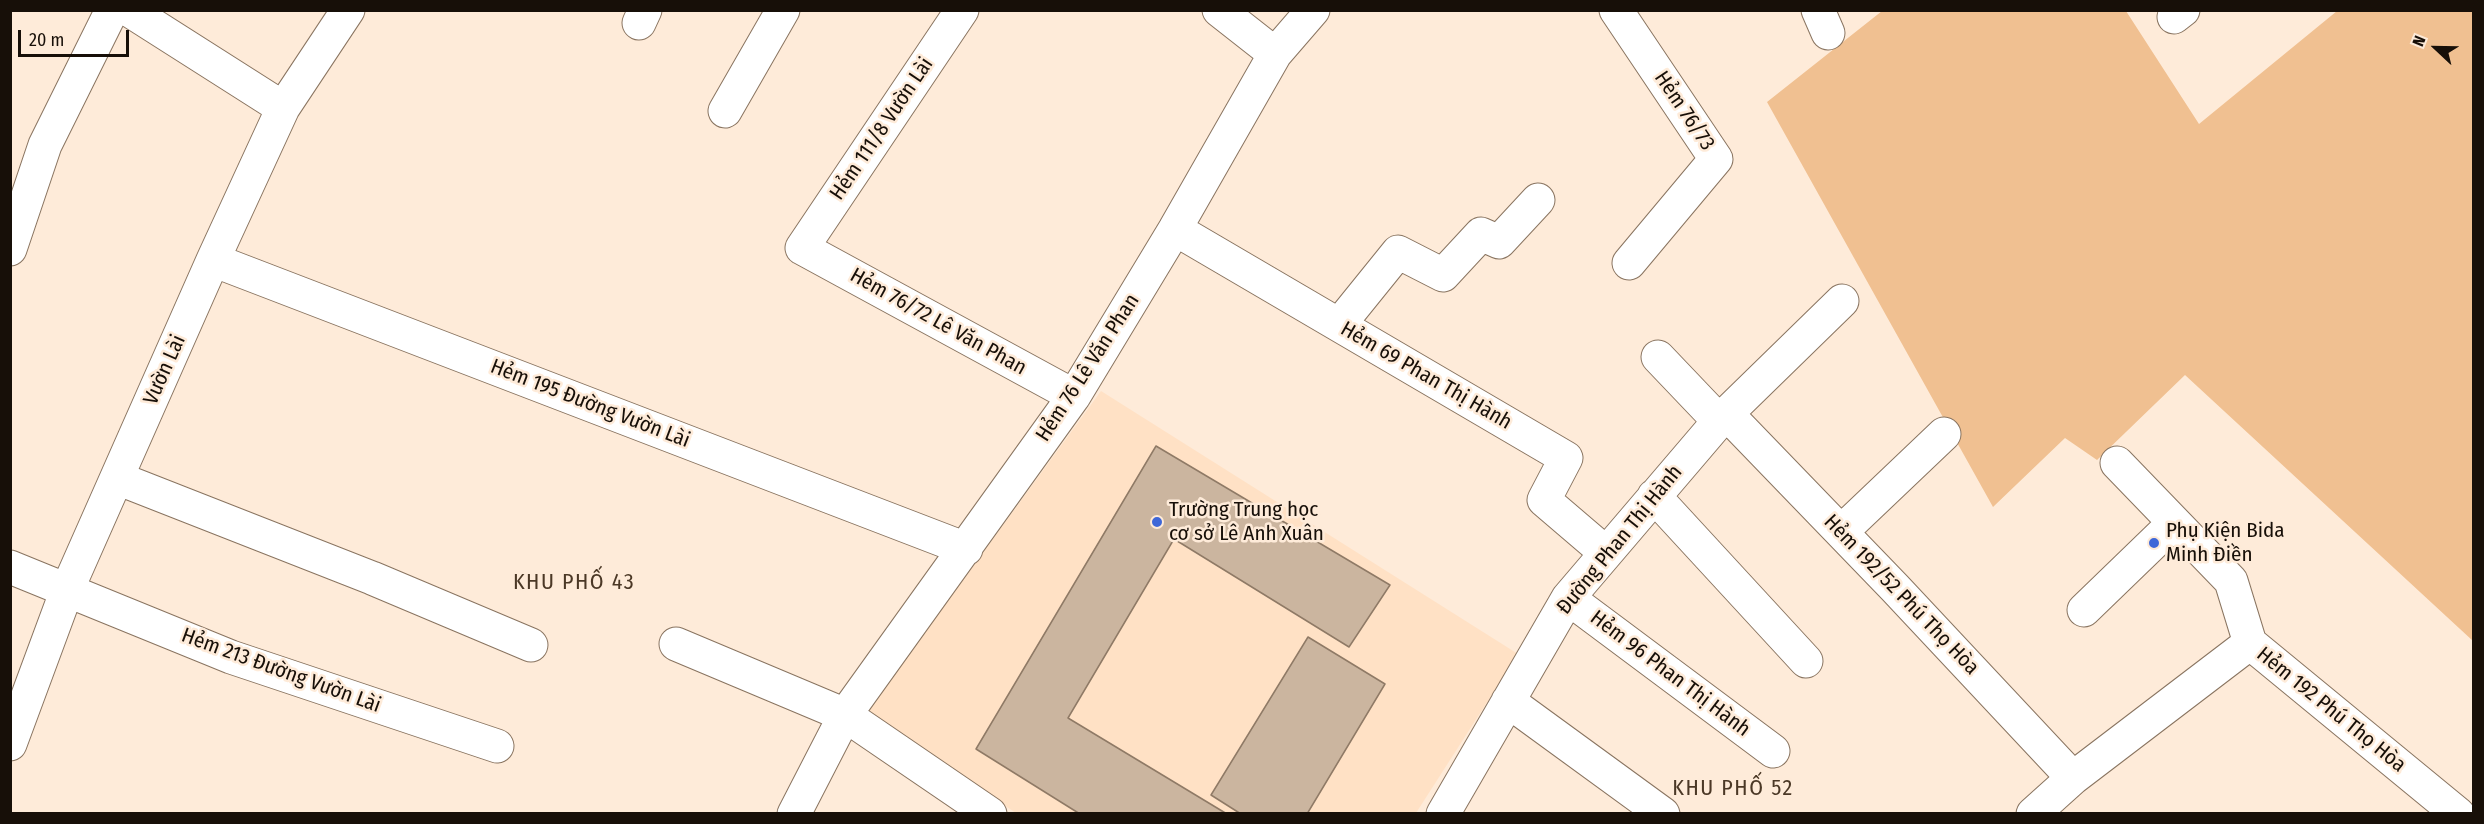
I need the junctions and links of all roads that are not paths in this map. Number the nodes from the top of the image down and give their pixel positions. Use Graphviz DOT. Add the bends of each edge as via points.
graph roads {
  1 [pos="112,10"];
  2 [pos="129,10"];
  3 [pos="348,10"];
  4 [pos="783,10"];
  5 [pos="962,10"];
  6 [pos="1219,10"];
  7 [pos="1313,10"];
  8 [pos="1616,10"];
  9 [pos="1275,54"];
  10 [pos="283,108"];
  11 [pos="725,111"];
  12 [pos="1538,200"];
  13 [pos="1175,229"];
  14 [pos="802,248"];
  15 [pos="10,249"];
  16 [pos="213,260"];
  17 [pos="1629,263"];
  18 [pos="1842,301"];
  19 [pos="1339,325"];
  20 [pos="1658,357"];
  21 [pos="1074,396"];
  22 [pos="1723,417"];
  23 [pos="1944,434"];
  24 [pos="2117,463"];
  25 [pos="117,478"];
  26 [pos="1654,496"];
  27 [pos="2174,523"];
  28 [pos="1841,532"];
  29 [pos="966,549"];
  30 [pos="1606,553"];
  31 [pos="10,567"];
  32 [pos="67,590"];
  33 [pos="1568,598"];
  34 [pos="2084,610"];
  35 [pos="676,644"];
  36 [pos="2250,644"];
  37 [pos="531,645"];
  38 [pos="1806,661"];
  39 [pos="1508,701"];
  40 [pos="845,715"];
  41 [pos="10,744"];
  42 [pos="497,746"];
  43 [pos="1773,750"];
  44 [pos="2073,778"];
  45 [pos="794,813"];
  46 [pos="990,813"];
  47 [pos="1443,813"];
  48 [pos="1663,813"];
  49 [pos="2033,813"];
  50 [pos="2458,813"];
  1 -- 15 [label="street" via="45,145"];
  2 -- 10 [label="street"];
  3 -- 10 [label="street, Vườn Lài"];
  4 -- 11 [label="street"];
  5 -- 14 [label="street, Hẻm 111/8 Vườn Lài"];
  6 -- 9 [label="street"];
  7 -- 9 [label="street, Hẻm 76 Lê Văn Phan"];
  8 -- 17 [label="street, Hẻm 76/73" via="1716,159"];
  9 -- 13 [label="street, Hẻm 76 Lê Văn Phan"];
  10 -- 16 [label="street, Vườn Lài"];
  12 -- 19 [label="street" via="1499,242 1481,234 1443,275 1398,252"];
  13 -- 19 [label="street, Hẻm 69 Phan Thị Hành"];
  13 -- 21 [label="street, Hẻm 76 Lê Văn Phan"];
  14 -- 21 [label="street, Hẻm 76/72 Lê Văn Phan"];
  16 -- 25 [label="street, Vườn Lài"];
  16 -- 29 [label="street, Hẻm 195 Đường Vườn Lài"];
  18 -- 22 [label="street, Đường Phan Thị Hành"];
  19 -- 30 [label="street, Hẻm 69 Phan Thị Hành" via="1566,458 1544,500"];
  20 -- 22 [label="street, Hẻm 192/52 Phú Thọ Hòa"];
  21 -- 29 [label="street, Hẻm 76 Lê Văn Phan"];
  22 -- 26 [label="street, Đường Phan Thị Hành"];
  22 -- 28 [label="street, Hẻm 192/52 Phú Thọ Hòa"];
  23 -- 28 [label="street"];
  24 -- 27 [label="street"];
  25 -- 32 [label="street, Vườn Lài"];
  25 -- 37 [label="street"];
  26 -- 30 [label="street, Đường Phan Thị Hành"];
  26 -- 38 [label="street"];
  27 -- 34 [label="street"];
  27 -- 36 [label="street" via="2231,581"];
  28 -- 44 [label="street, Hẻm 192/52 Phú Thọ Hòa"];
  29 -- 40 [label="street, Hẻm 76 Lê Văn Phan"];
  30 -- 33 [label="street, Đường Phan Thị Hành"];
  31 -- 32 [label="street, Hẻm 213 Đường Vườn Lài"];
  32 -- 41 [label="street, Vườn Lài"];
  32 -- 42 [label="street, Hẻm 213 Đường Vườn Lài" via="231,657"];
  33 -- 39 [label="street, Đường Phan Thị Hành"];
  33 -- 43 [label="street, Hẻm 96 Phan Thị Hành"];
  35 -- 40 [label="street"];
  36 -- 44 [label="street, Hẻm 192 Phú Thọ Hòa"];
  36 -- 50 [label="street, Hẻm 192 Phú Thọ Hòa"];
  39 -- 47 [label="street, Đường Phan Thị Hành"];
  39 -- 48 [label="street"];
  40 -- 45 [label="street, Hẻm 76 Lê Văn Phan"];
  40 -- 46 [label="street"];
  44 -- 49 [label="street, Hẻm 192 Phú Thọ Hòa"];
}
